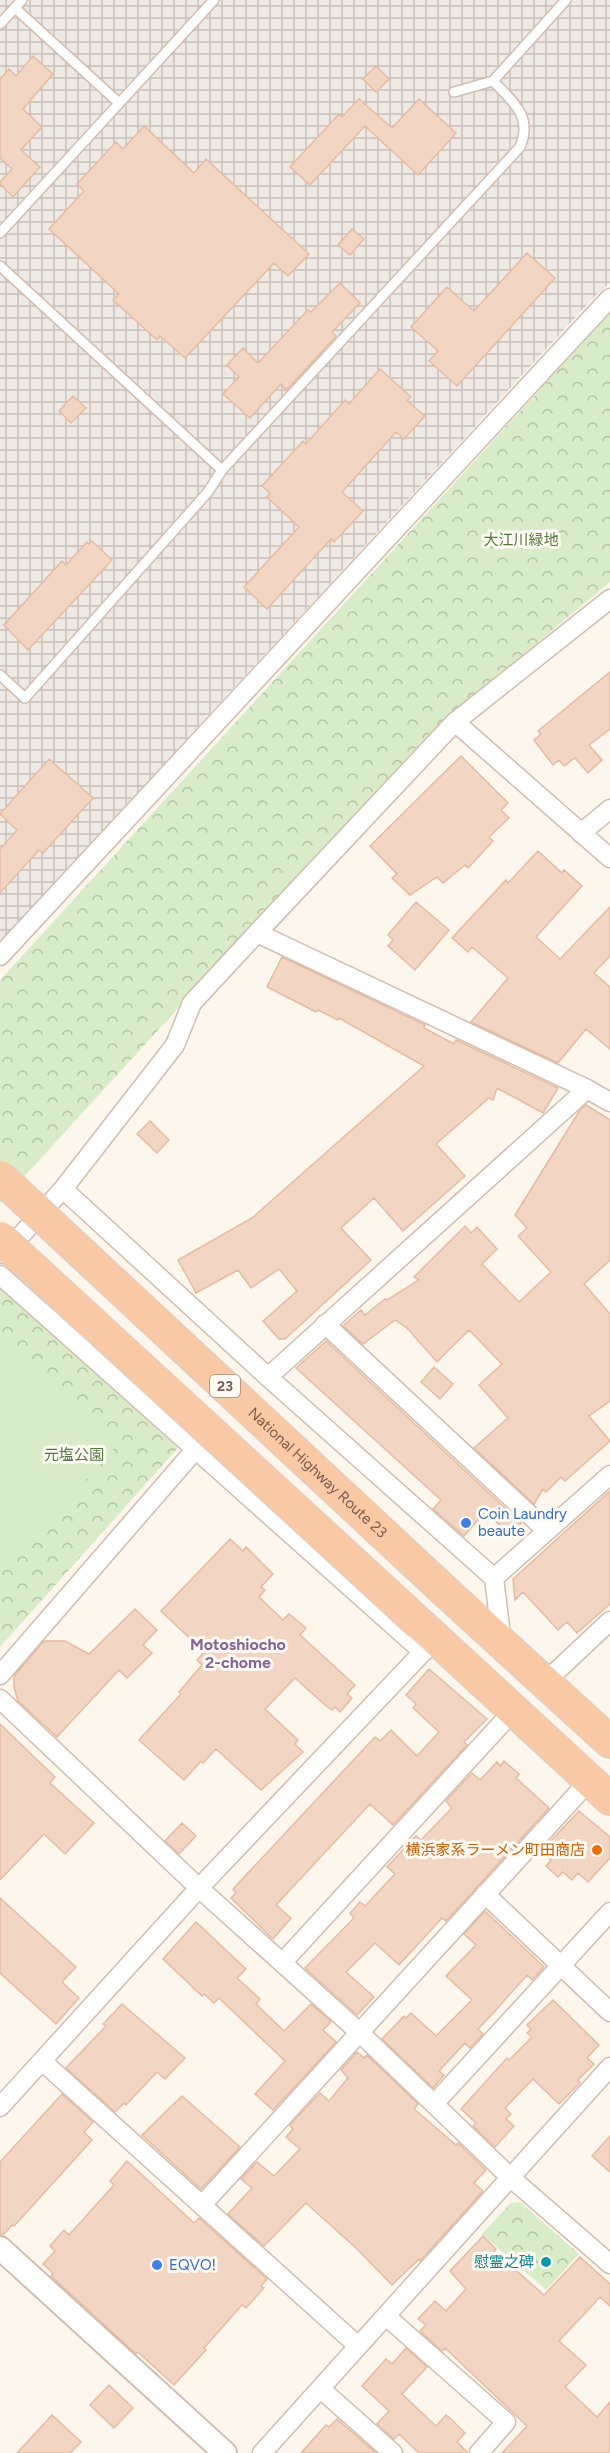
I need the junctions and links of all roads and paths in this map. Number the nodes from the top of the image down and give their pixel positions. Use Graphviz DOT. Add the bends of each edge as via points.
graph roads {
  1 [pos="22,0"];
  2 [pos="214,0"];
  3 [pos="567,0"];
  4 [pos="15,8"];
  5 [pos="0,24"];
  6 [pos="493,81"];
  7 [pos="454,92"];
  8 [pos="119,104"];
  9 [pos="0,233"];
  10 [pos="0,266"];
  11 [pos="610,298"];
  12 [pos="222,470"];
  13 [pos="610,599"];
  14 [pos="0,675"];
  15 [pos="455,722"];
  16 [pos="610,809"];
  17 [pos="581,833"];
  18 [pos="610,858"];
  19 [pos="257,933"];
  20 [pos="0,956"];
  21 [pos="587,1089"];
  22 [pos="610,1102"];
  23 [pos="0,1177"];
  24 [pos="63,1189"];
  25 [pos="0,1238"];
  26 [pos="0,1258"];
  27 [pos="0,1275"];
  28 [pos="326,1324"];
  29 [pos="268,1377"];
  30 [pos="195,1450"];
  31 [pos="610,1475"];
  32 [pos="547,1531"];
  33 [pos="494,1578"];
  34 [pos="610,1622"];
  35 [pos="427,1639"];
  36 [pos="502,1643"];
  37 [pos="0,1675"];
  38 [pos="545,1682"];
  39 [pos="0,1699"];
  40 [pos="514,1710"];
  41 [pos="610,1742"];
  42 [pos="600,1789"];
  43 [pos="199,1888"];
  44 [pos="485,1894"];
  45 [pos="610,1912"];
  46 [pos="282,1963"];
  47 [pos="561,1965"];
  48 [pos="610,2012"];
  49 [pos="359,2032"];
  50 [pos="42,2061"];
  51 [pos="610,2067"];
  52 [pos="434,2104"];
  53 [pos="0,2107"];
  54 [pos="511,2178"];
  55 [pos="202,2205"];
  56 [pos="0,2248"];
  57 [pos="610,2264"];
  58 [pos="386,2316"];
  59 [pos="358,2346"];
  60 [pos="322,2390"];
  61 [pos="225,2453"];
  62 [pos="262,2453"];
  63 [pos="393,2453"];
  64 [pos="479,2453"];
  1 -- 4 [label="lane"];
  2 -- 8 [label="lane"];
  3 -- 6 [label="lane"];
  4 -- 5 [label="lane"];
  4 -- 8 [label="lane"];
  6 -- 7 [label="lane"];
  6 -- 12 [label="lane" via="524,118 520,147"];
  8 -- 9 [label="lane"];
  10 -- 12 [label="lane"];
  11 -- 20 [label="street"];
  12 -- 14 [label="lane" via="208,492 25,699"];
  13 -- 15 [label="street"];
  15 -- 17 [label="street"];
  15 -- 19 [label="street"];
  16 -- 17 [label="street"];
  17 -- 18 [label="street"];
  19 -- 21 [label="street"];
  19 -- 24 [label="street" via="192,1003 175,1045"];
  21 -- 22 [label="street"];
  21 -- 28 [label="street"];
  23 -- 36 [label="highway, National Highway Route 23 / 23, bridge"];
  24 -- 26 [label="street"];
  24 -- 29 [label="street"];
  25 -- 35 [label="highway, bridge"];
  27 -- 30 [label="street"];
  28 -- 29 [label="street"];
  28 -- 32 [label="street"];
  29 -- 33 [label="street"];
  30 -- 35 [label="street"];
  30 -- 37 [label="street"];
  31 -- 32 [label="street"];
  32 -- 33 [label="street"];
  33 -- 36 [label="street"];
  34 -- 38 [label="street"];
  35 -- 40 [label="highway"];
  35 -- 43 [label="street"];
  36 -- 38 [label="highway, National Highway Route 23 / 23"];
  38 -- 41 [label="highway, National Highway Route 23 / 23"];
  39 -- 43 [label="street"];
  40 -- 42 [label="highway"];
  40 -- 46 [label="street"];
  42 -- 44 [label="street"];
  43 -- 46 [label="street"];
  43 -- 50 [label="street"];
  44 -- 47 [label="street"];
  44 -- 49 [label="street"];
  45 -- 47 [label="street"];
  46 -- 49 [label="street"];
  47 -- 48 [label="street"];
  47 -- 52 [label="street"];
  49 -- 52 [label="street"];
  49 -- 55 [label="street"];
  50 -- 53 [label="street"];
  50 -- 55 [label="street"];
  51 -- 54 [label="street"];
  52 -- 54 [label="street"];
  54 -- 57 [label="street"];
  54 -- 58 [label="street"];
  55 -- 59 [label="street"];
  56 -- 61 [label="street"];
  58 -- 59 [label="street"];
  58 -- 64 [label="street" via="506,2422"];
  59 -- 60 [label="street"];
  60 -- 62 [label="street"];
  60 -- 63 [label="street"];
}
